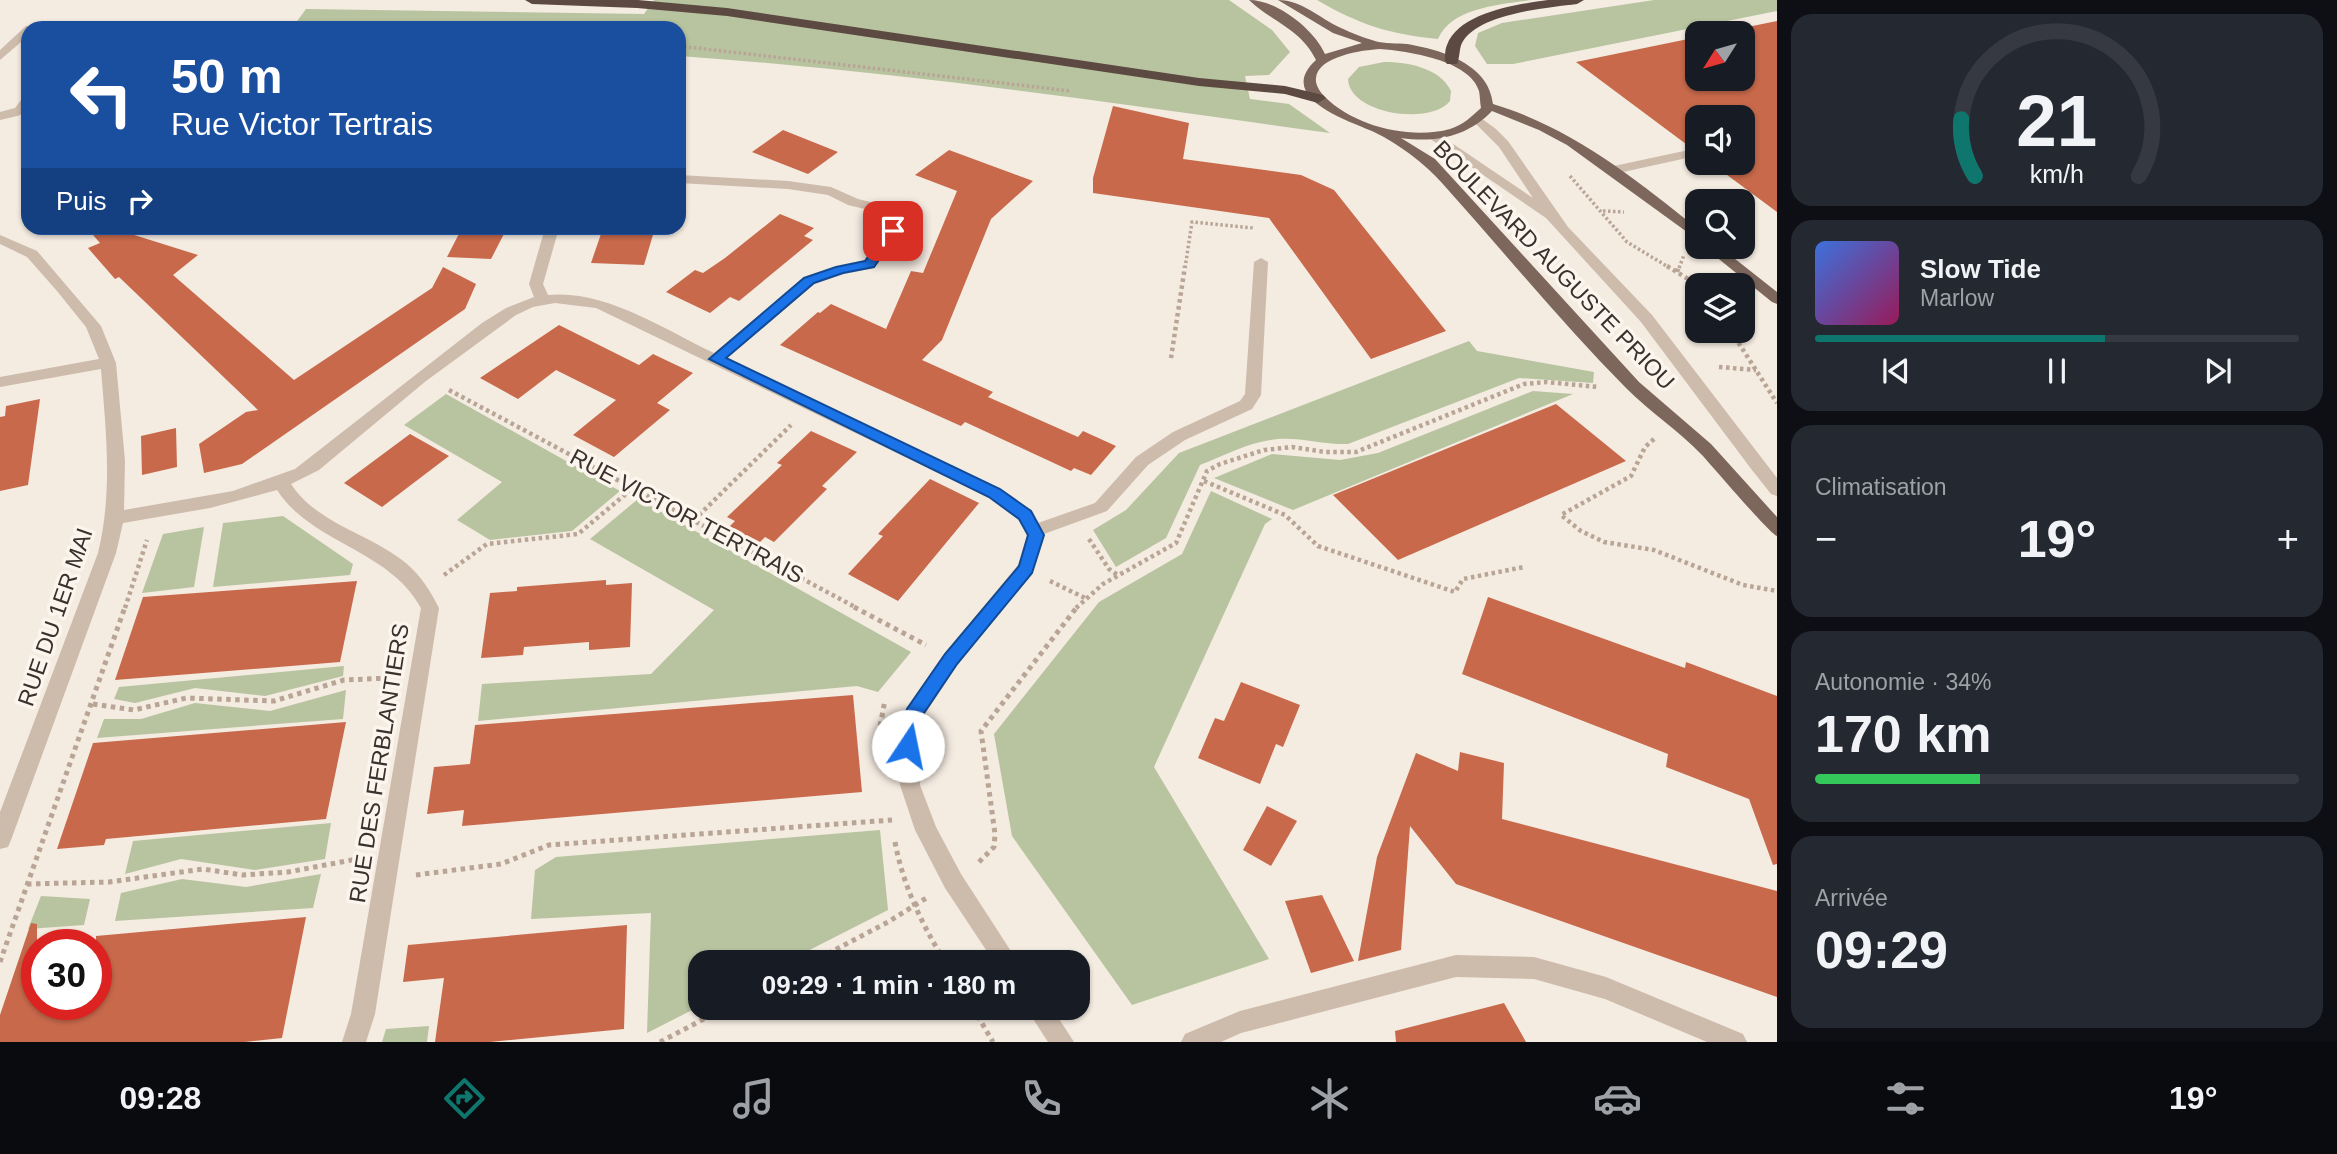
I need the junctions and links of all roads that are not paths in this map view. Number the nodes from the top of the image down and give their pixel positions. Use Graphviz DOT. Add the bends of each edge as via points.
graph roads {
  1 [pos="532,0"];
  2 [pos="1255,0"];
  3 [pos="1577,0"];
  4 [pos="1289,4"];
  5 [pos="21,37"];
  6 [pos="1380,45"];
  7 [pos="0,57"];
  8 [pos="1321,60"];
  9 [pos="1452,61"];
  10 [pos="1318,98"];
  11 [pos="1487,106"];
  12 [pos="21,108"];
  13 [pos="0,116"];
  14 [pos="1478,120"];
  15 [pos="1379,130"];
  16 [pos="1432,136"];
  17 [pos="1685,154"];
  18 [pos="1614,170"];
  19 [pos="686,179"];
  20 [pos="1554,218"];
  21 [pos="1685,226"];
  22 [pos="550,235"];
  23 [pos="0,239"];
  24 [pos="1726,259"];
  25 [pos="1261,262"];
  26 [pos="1777,299"];
  27 [pos="543,300"];
  28 [pos="716,359"];
  29 [pos="108,363"];
  30 [pos="0,382"];
  31 [pos="280,481"];
  32 [pos="1777,490"];
  33 [pos="114,517"];
  34 [pos="1777,530"];
  35 [pos="1033,531"];
  36 [pos="0,840"];
  37 [pos="999,950"];
  38 [pos="1046,1020"];
  39 [pos="354,1042"];
  40 [pos="1062,1042"];
  41 [pos="1193,1042"];
  42 [pos="1735,1042"];
  1 -- 10 [label="highway" via="727,12"];
  2 -- 8 [label="main road" via="1312,42"];
  3 -- 9 [label="highway" via="1506,13 1467,26 1457,36"];
  4 -- 6 [label="main road" via="1337,31"];
  5 -- 7 [label="street"];
  6 -- 8 [label="main road" via="1340,50"];
  6 -- 9 [label="main road" via="1425,51"];
  8 -- 10 [label="main road" via="1310,77"];
  9 -- 11 [label="main road" via="1482,83"];
  10 -- 15 [label="main road" via="1342,116"];
  11 -- 14 [label="main road"];
  11 -- 18 [label="main road" via="1526,120"];
  12 -- 13 [label="street"];
  14 -- 16 [label="main road" via="1455,132"];
  14 -- 20 [label="street" via="1498,135"];
  15 -- 16 [label="main road"];
  15 -- 34 [label="main road, BOULEVARD AUGUSTE PRIOU" via="1430,162 1633,386 1733,477"];
  16 -- 20 [label="street"];
  17 -- 18 [label="street"];
  18 -- 21 [label="main road"];
  19 -- 28 [label="street" via="831,191 891,211 895,218 893,231 870,265 809,281"];
  20 -- 32 [label="street, BOULEVARD AUGUSTE PRIOU" via="1693,376"];
  22 -- 27 [label="street" via="536,284"];
  23 -- 29 [label="street, RUE DU 1ER MAI" via="32,254 62,288 93,326"];
  24 -- 26 [label="main road"];
  25 -- 35 [label="street" via="1253,395 1246,405 1179,436 1142,461 1101,508"];
  27 -- 28 [label="street" via="583,299 601,305"];
  27 -- 31 [label="street" via="515,309 421,376 303,472"];
  28 -- 35 [label="street" via="994,493 1025,515"];
  29 -- 30 [label="street"];
  29 -- 33 [label="street, RUE DU 1ER MAI" via="117,460"];
  31 -- 33 [label="street" via="198,505"];
  31 -- 39 [label="street, RUE DES FERBLANTIERS" via="299,506 396,564 424,590 429,608 363,1014"];
  33 -- 36 [label="street, RUE DU 1ER MAI" via="107,553"];
  35 -- 37 [label="street" via="1036,535 1026,568 951,659 913,715 908,746 910,785 926,830"];
  38 -- 40 [label="street"];
  41 -- 42 [label="street" via="1240,1022 1456,965 1534,968 1606,988"];
}
